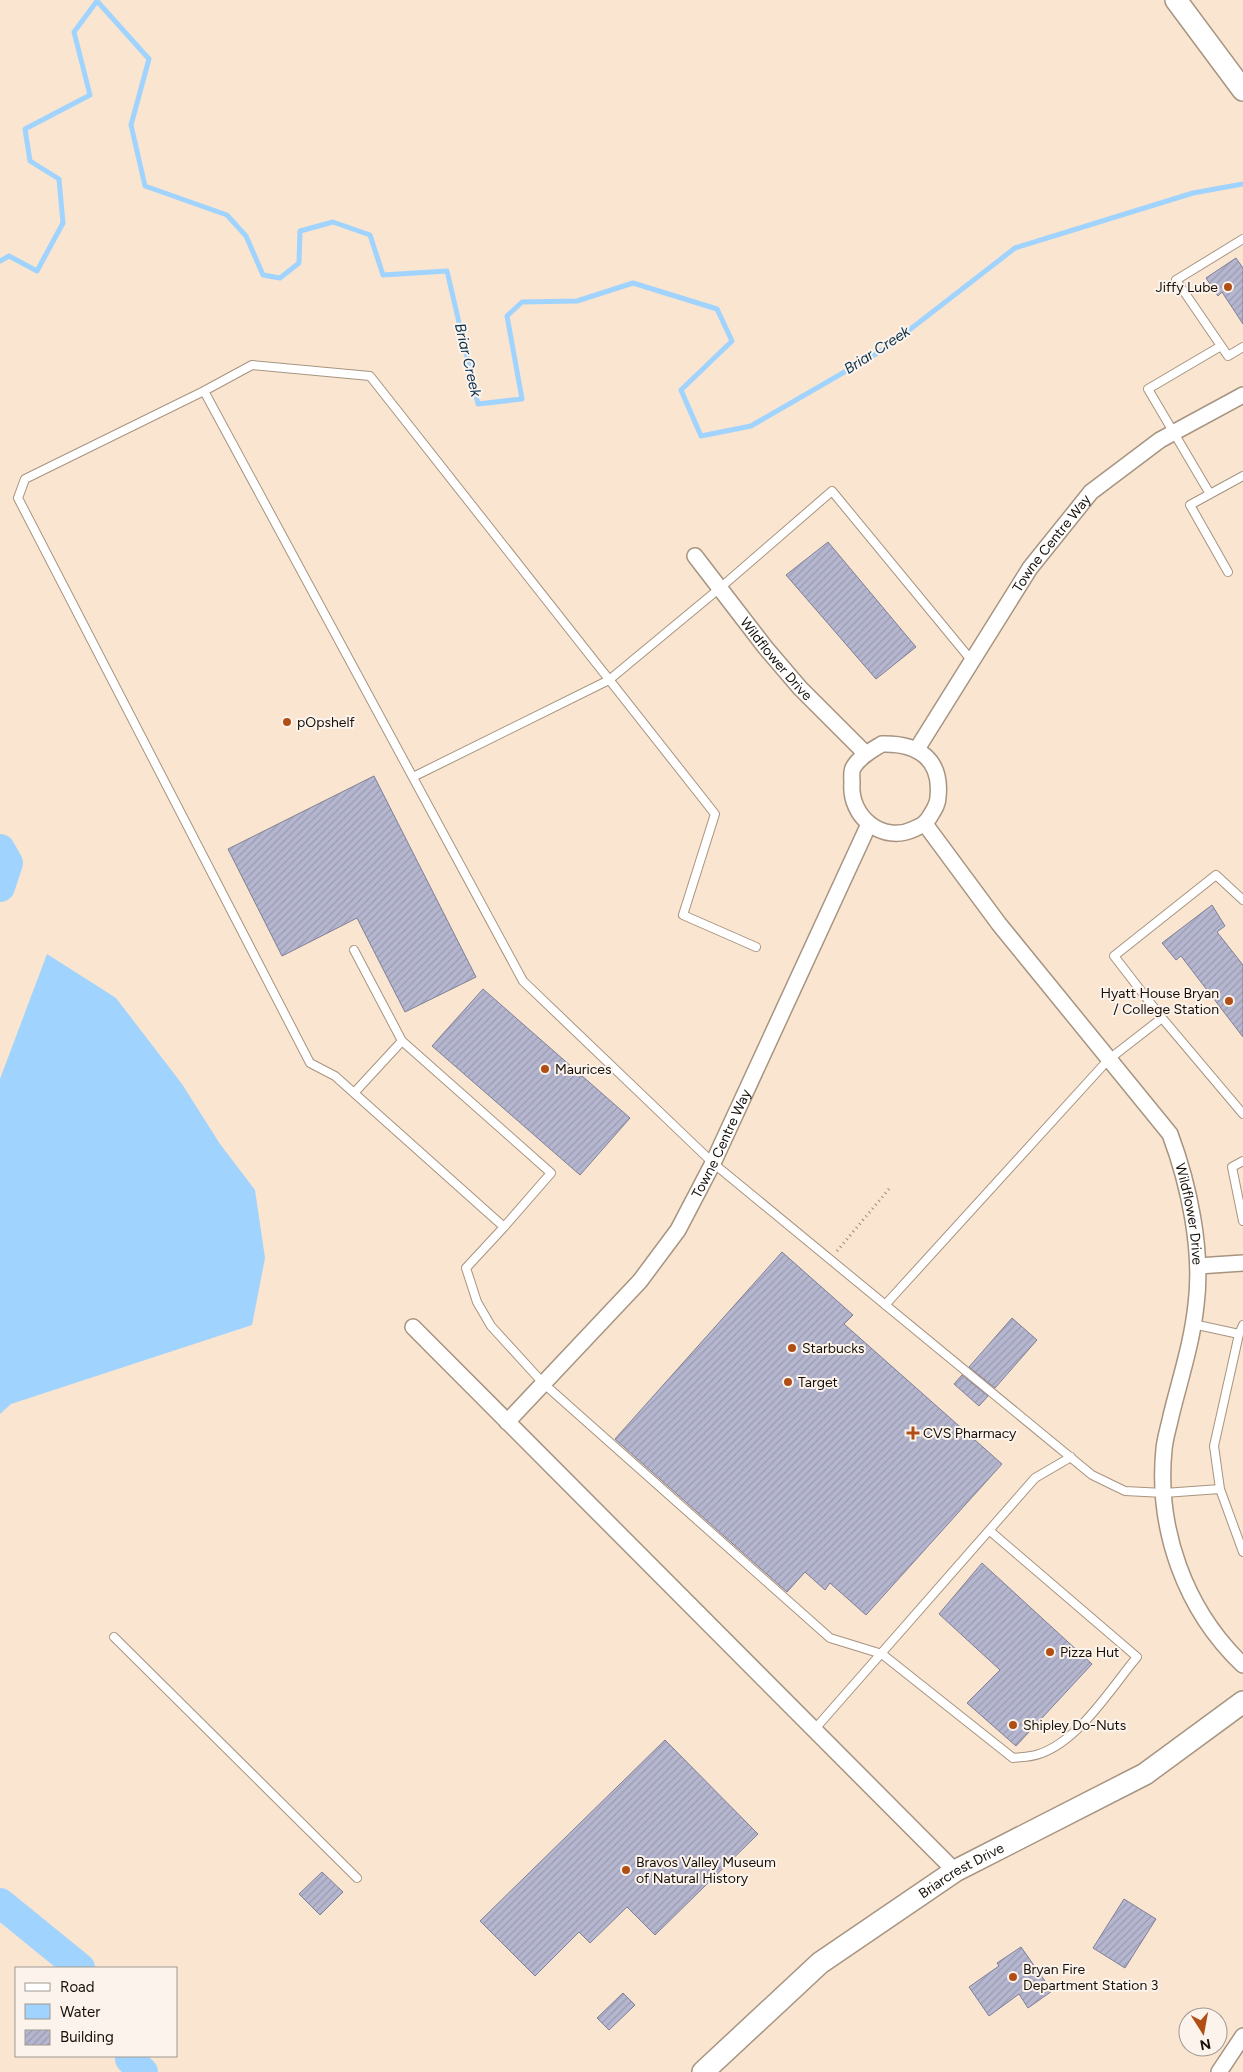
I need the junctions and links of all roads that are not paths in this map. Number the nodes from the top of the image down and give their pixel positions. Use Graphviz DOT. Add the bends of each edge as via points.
graph roads {
  1 [pos="1176,0"];
  2 [pos="1243,90"];
  3 [pos="1243,239"];
  4 [pos="1221,346"];
  5 [pos="1243,347"];
  6 [pos="204,391"];
  7 [pos="1243,395"];
  8 [pos="1174,433"];
  9 [pos="1243,476"];
  10 [pos="1210,494"];
  11 [pos="695,556"];
  12 [pos="1228,572"];
  13 [pos="720,588"];
  14 [pos="972,661"];
  15 [pos="609,680"];
  16 [pos="917,749"];
  17 [pos="866,754"];
  18 [pos="413,777"];
  19 [pos="869,824"];
  20 [pos="925,824"];
  21 [pos="1243,900"];
  22 [pos="756,947"];
  23 [pos="354,950"];
  24 [pos="1162,1018"];
  25 [pos="402,1041"];
  26 [pos="1108,1060"];
  27 [pos="354,1093"];
  28 [pos="1243,1114"];
  29 [pos="1243,1161"];
  30 [pos="713,1163"];
  31 [pos="1243,1222"];
  32 [pos="504,1227"];
  33 [pos="1243,1263"];
  34 [pos="1198,1266"];
  35 [pos="885,1305"];
  36 [pos="1193,1324"];
  37 [pos="1243,1325"];
  38 [pos="413,1327"];
  39 [pos="1239,1334"];
  40 [pos="544,1383"];
  41 [pos="507,1422"];
  42 [pos="1071,1457"];
  43 [pos="1220,1488"];
  44 [pos="1164,1494"];
  45 [pos="990,1531"];
  46 [pos="1243,1552"];
  47 [pos="114,1637"];
  48 [pos="882,1654"];
  49 [pos="1243,1665"];
  50 [pos="1243,1702"];
  51 [pos="814,1730"];
  52 [pos="955,1871"];
  53 [pos="357,1878"];
  54 [pos="1243,2036"];
  55 [pos="703,2072"];
  56 [pos="1219,2072"];
  1 -- 2 [label="main road"];
  3 -- 4 [label="lane" via="1176,280"];
  4 -- 5 [label="lane" via="1228,356"];
  4 -- 8 [label="lane" via="1148,390"];
  6 -- 15 [label="lane" via="252,365 370,376"];
  6 -- 18 [label="lane"];
  6 -- 27 [label="lane" via="24,480 18,498 310,1063 335,1076"];
  7 -- 8 [label="street, Towne Centre Way"];
  8 -- 10 [label="lane"];
  8 -- 14 [label="street, Towne Centre Way" via="1091,492 1030,568"];
  9 -- 10 [label="lane"];
  10 -- 12 [label="lane" via="1190,505"];
  11 -- 13 [label="street, Wildflower Drive"];
  13 -- 14 [label="lane" via="832,491"];
  13 -- 15 [label="lane"];
  13 -- 17 [label="street, Wildflower Drive" via="800,688"];
  14 -- 16 [label="street, Towne Centre Way"];
  15 -- 18 [label="lane"];
  15 -- 22 [label="lane" via="716,814 683,915"];
  16 -- 17 [label="street" via="882,744"];
  16 -- 20 [label="street" via="930,760 939,788 938,803"];
  17 -- 19 [label="street" via="852,769 851,789 856,810"];
  18 -- 30 [label="lane" via="523,981"];
  19 -- 20 [label="street" via="903,835"];
  19 -- 30 [label="street, Towne Centre Way"];
  20 -- 26 [label="street, Wildflower Drive" via="999,924"];
  21 -- 24 [label="lane" via="1216,875 1114,956"];
  23 -- 25 [label="lane"];
  24 -- 26 [label="lane"];
  24 -- 28 [label="lane"];
  25 -- 27 [label="lane"];
  25 -- 32 [label="lane" via="551,1173"];
  26 -- 34 [label="street, Wildflower Drive" via="1170,1134 1182,1168"];
  26 -- 35 [label="lane"];
  27 -- 32 [label="lane"];
  29 -- 31 [label="lane" via="1232,1167"];
  30 -- 35 [label="lane"];
  30 -- 40 [label="street, Towne Centre Way" via="678,1230 640,1281"];
  32 -- 40 [label="lane" via="466,1268 477,1302 492,1326"];
  33 -- 34 [label="street"];
  34 -- 36 [label="street, Wildflower Drive"];
  35 -- 42 [label="lane"];
  36 -- 39 [label="lane"];
  36 -- 44 [label="street, Wildflower Drive" via="1164,1448"];
  37 -- 39 [label="lane"];
  38 -- 41 [label="street"];
  39 -- 43 [label="lane" via="1214,1446"];
  40 -- 41 [label="street, Towne Centre Way"];
  40 -- 48 [label="lane" via="830,1638"];
  41 -- 51 [label="street"];
  42 -- 44 [label="lane" via="1092,1475 1124,1491"];
  42 -- 45 [label="lane" via="1035,1478"];
  43 -- 44 [label="lane"];
  43 -- 46 [label="lane"];
  44 -- 49 [label="street, Wildflower Drive" via="1181,1577 1210,1627"];
  45 -- 48 [label="lane"];
  45 -- 48 [label="lane" via="1137,1657 1087,1718 1067,1738 1040,1754 1013,1758"];
  47 -- 53 [label="lane"];
  48 -- 51 [label="lane"];
  50 -- 52 [label="main road, Briarcrest Drive" via="1146,1774"];
  51 -- 52 [label="street"];
  52 -- 55 [label="main road, Briarcrest Drive" via="820,1963"];
  54 -- 56 [label="street"];
}
